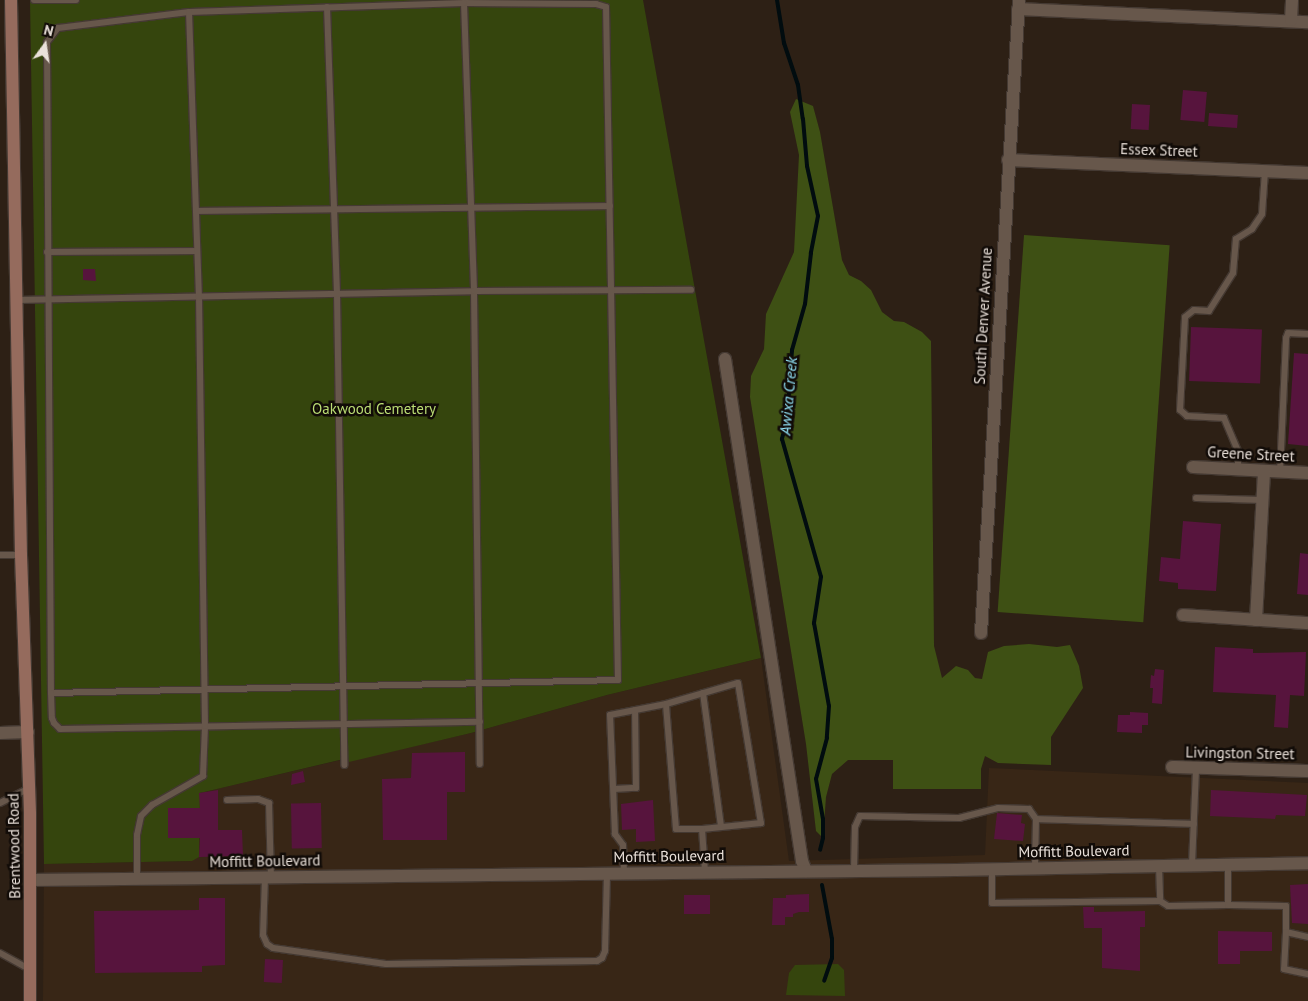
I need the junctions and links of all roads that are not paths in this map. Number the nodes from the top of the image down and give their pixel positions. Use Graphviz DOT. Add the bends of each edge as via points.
graph roads {
  1 [pos="11,0"];
  2 [pos="34,0"];
  3 [pos="76,0"];
  4 [pos="1292,0"];
  5 [pos="464,3"];
  6 [pos="1019,5"];
  7 [pos="327,8"];
  8 [pos="189,12"];
  9 [pos="1291,20"];
  10 [pos="1308,22"];
  11 [pos="1008,160"];
  12 [pos="1265,171"];
  13 [pos="1308,173"];
  14 [pos="610,206"];
  15 [pos="471,208"];
  16 [pos="334,210"];
  17 [pos="196,212"];
  18 [pos="197,250"];
  19 [pos="47,252"];
  20 [pos="612,290"];
  21 [pos="691,290"];
  22 [pos="474,291"];
  23 [pos="337,294"];
  24 [pos="199,298"];
  25 [pos="16,300"];
  26 [pos="47,300"];
  27 [pos="1308,334"];
  28 [pos="725,358"];
  29 [pos="1193,467"];
  30 [pos="1238,469"];
  31 [pos="1264,471"];
  32 [pos="1280,472"];
  33 [pos="1308,473"];
  34 [pos="1196,498"];
  35 [pos="1262,500"];
  36 [pos="0,554"];
  37 [pos="21,555"];
  38 [pos="1183,615"];
  39 [pos="1256,620"];
  40 [pos="1308,623"];
  41 [pos="981,633"];
  42 [pos="479,684"];
  43 [pos="342,686"];
  44 [pos="205,689"];
  45 [pos="51,693"];
  46 [pos="703,693"];
  47 [pos="666,704"];
  48 [pos="634,710"];
  49 [pos="480,722"];
  50 [pos="343,724"];
  51 [pos="205,726"];
  52 [pos="28,732"];
  53 [pos="0,733"];
  54 [pos="480,764"];
  55 [pos="344,765"];
  56 [pos="1172,768"];
  57 [pos="1196,769"];
  58 [pos="1308,771"];
  59 [pos="30,788"];
  60 [pos="614,789"];
  61 [pos="227,800"];
  62 [pos="0,803"];
  63 [pos="1036,819"];
  64 [pos="1194,824"];
  65 [pos="721,827"];
  66 [pos="702,829"];
  67 [pos="1308,863"];
  68 [pos="1228,864"];
  69 [pos="1192,865"];
  70 [pos="1159,866"];
  71 [pos="992,868"];
  72 [pos="1034,868"];
  73 [pos="854,870"];
  74 [pos="806,871"];
  75 [pos="705,872"];
  76 [pos="624,873"];
  77 [pos="606,874"];
  78 [pos="268,878"];
  79 [pos="138,879"];
  80 [pos="31,880"];
  81 [pos="1160,901"];
  82 [pos="1228,905"];
  83 [pos="1286,932"];
  84 [pos="1308,937"];
  85 [pos="0,953"];
  86 [pos="31,970"];
  87 [pos="1308,974"];
  88 [pos="30,1001"];
  1 -- 25 [label="street, Brentwood Road"];
  2 -- 3 [label="lane"];
  4 -- 9 [label="street"];
  5 -- 7 [label="lane"];
  5 -- 14 [label="lane" via="596,4 606,7"];
  5 -- 15 [label="lane"];
  6 -- 9 [label="street"];
  6 -- 11 [label="street, South Denver Avenue"];
  7 -- 8 [label="lane"];
  7 -- 16 [label="lane"];
  8 -- 17 [label="lane"];
  8 -- 19 [label="lane" via="58,28 47,42"];
  9 -- 10 [label="street"];
  11 -- 12 [label="street, Essex Street"];
  11 -- 41 [label="street, South Denver Avenue"];
  12 -- 13 [label="street, Essex Street"];
  12 -- 30 [label="lane" via="1262,214 1252,229 1236,239 1234,273 1210,311 1194,310 1185,317 1180,410 1187,416 1224,418 1238,451"];
  14 -- 15 [label="lane"];
  14 -- 20 [label="lane"];
  15 -- 16 [label="lane"];
  15 -- 22 [label="lane"];
  16 -- 17 [label="lane"];
  16 -- 23 [label="lane"];
  17 -- 18 [label="lane"];
  18 -- 19 [label="lane"];
  18 -- 24 [label="lane"];
  19 -- 26 [label="lane"];
  20 -- 21 [label="lane"];
  20 -- 22 [label="lane"];
  20 -- 42 [label="lane" via="618,680"];
  22 -- 23 [label="lane"];
  22 -- 42 [label="lane"];
  23 -- 24 [label="lane"];
  23 -- 43 [label="lane"];
  24 -- 26 [label="lane"];
  24 -- 44 [label="lane"];
  25 -- 26 [label="lane"];
  25 -- 37 [label="street, Brentwood Road"];
  26 -- 45 [label="lane"];
  27 -- 32 [label="lane" via="1288,333 1286,338"];
  28 -- 74 [label="street"];
  29 -- 30 [label="street, Greene Street"];
  30 -- 31 [label="street, Greene Street"];
  31 -- 32 [label="street, Greene Street"];
  31 -- 35 [label="street"];
  32 -- 33 [label="street, Greene Street"];
  34 -- 35 [label="lane"];
  35 -- 39 [label="street"];
  36 -- 37 [label="lane"];
  37 -- 52 [label="street, Brentwood Road"];
  38 -- 39 [label="street"];
  39 -- 40 [label="street"];
  42 -- 43 [label="lane"];
  42 -- 49 [label="lane"];
  43 -- 44 [label="lane"];
  43 -- 50 [label="lane"];
  44 -- 45 [label="lane"];
  44 -- 51 [label="lane"];
  45 -- 51 [label="lane" via="52,718 60,729"];
  46 -- 47 [label="lane"];
  46 -- 65 [label="lane"];
  46 -- 65 [label="lane" via="738,683 761,823"];
  47 -- 48 [label="lane"];
  47 -- 66 [label="lane" via="676,829"];
  48 -- 60 [label="lane" via="610,715"];
  48 -- 60 [label="lane" via="636,788"];
  49 -- 50 [label="lane"];
  49 -- 54 [label="lane"];
  50 -- 51 [label="lane"];
  50 -- 55 [label="lane"];
  51 -- 79 [label="lane" via="204,776 152,805 141,816 137,835"];
  52 -- 53 [label="street"];
  52 -- 59 [label="street, Brentwood Road"];
  56 -- 57 [label="street, Livingston Street"];
  57 -- 58 [label="street, Livingston Street"];
  57 -- 64 [label="lane"];
  59 -- 62 [label="lane"];
  59 -- 80 [label="street, Brentwood Road"];
  60 -- 76 [label="lane" via="615,834 623,845"];
  61 -- 78 [label="lane" via="258,799 268,803"];
  63 -- 64 [label="lane"];
  63 -- 72 [label="lane"];
  63 -- 73 [label="lane" via="1029,808 998,808 959,818 860,816 855,826"];
  64 -- 69 [label="lane"];
  65 -- 66 [label="lane"];
  66 -- 75 [label="lane"];
  67 -- 68 [label="street, Moffitt Boulevard"];
  68 -- 69 [label="street, Moffitt Boulevard"];
  68 -- 82 [label="lane"];
  69 -- 70 [label="street, Moffitt Boulevard"];
  70 -- 72 [label="street, Moffitt Boulevard"];
  70 -- 81 [label="lane"];
  71 -- 72 [label="street, Moffitt Boulevard"];
  71 -- 73 [label="street, Moffitt Boulevard"];
  71 -- 81 [label="lane" via="992,903"];
  73 -- 74 [label="street, Moffitt Boulevard"];
  74 -- 75 [label="street, Moffitt Boulevard"];
  75 -- 76 [label="street, Moffitt Boulevard"];
  76 -- 77 [label="street, Moffitt Boulevard"];
  77 -- 78 [label="street, Moffitt Boulevard"];
  77 -- 78 [label="lane" via="605,951 597,961 386,964 273,948 267,944 263,935"];
  78 -- 79 [label="street, Moffitt Boulevard"];
  79 -- 80 [label="street, Moffitt Boulevard"];
  80 -- 86 [label="street, Brentwood Road"];
  81 -- 82 [label="lane" via="1168,906"];
  82 -- 83 [label="lane" via="1286,906"];
  83 -- 84 [label="lane"];
  83 -- 87 [label="lane" via="1284,969"];
  85 -- 86 [label="lane"];
  86 -- 88 [label="street, Brentwood Road"];
}
